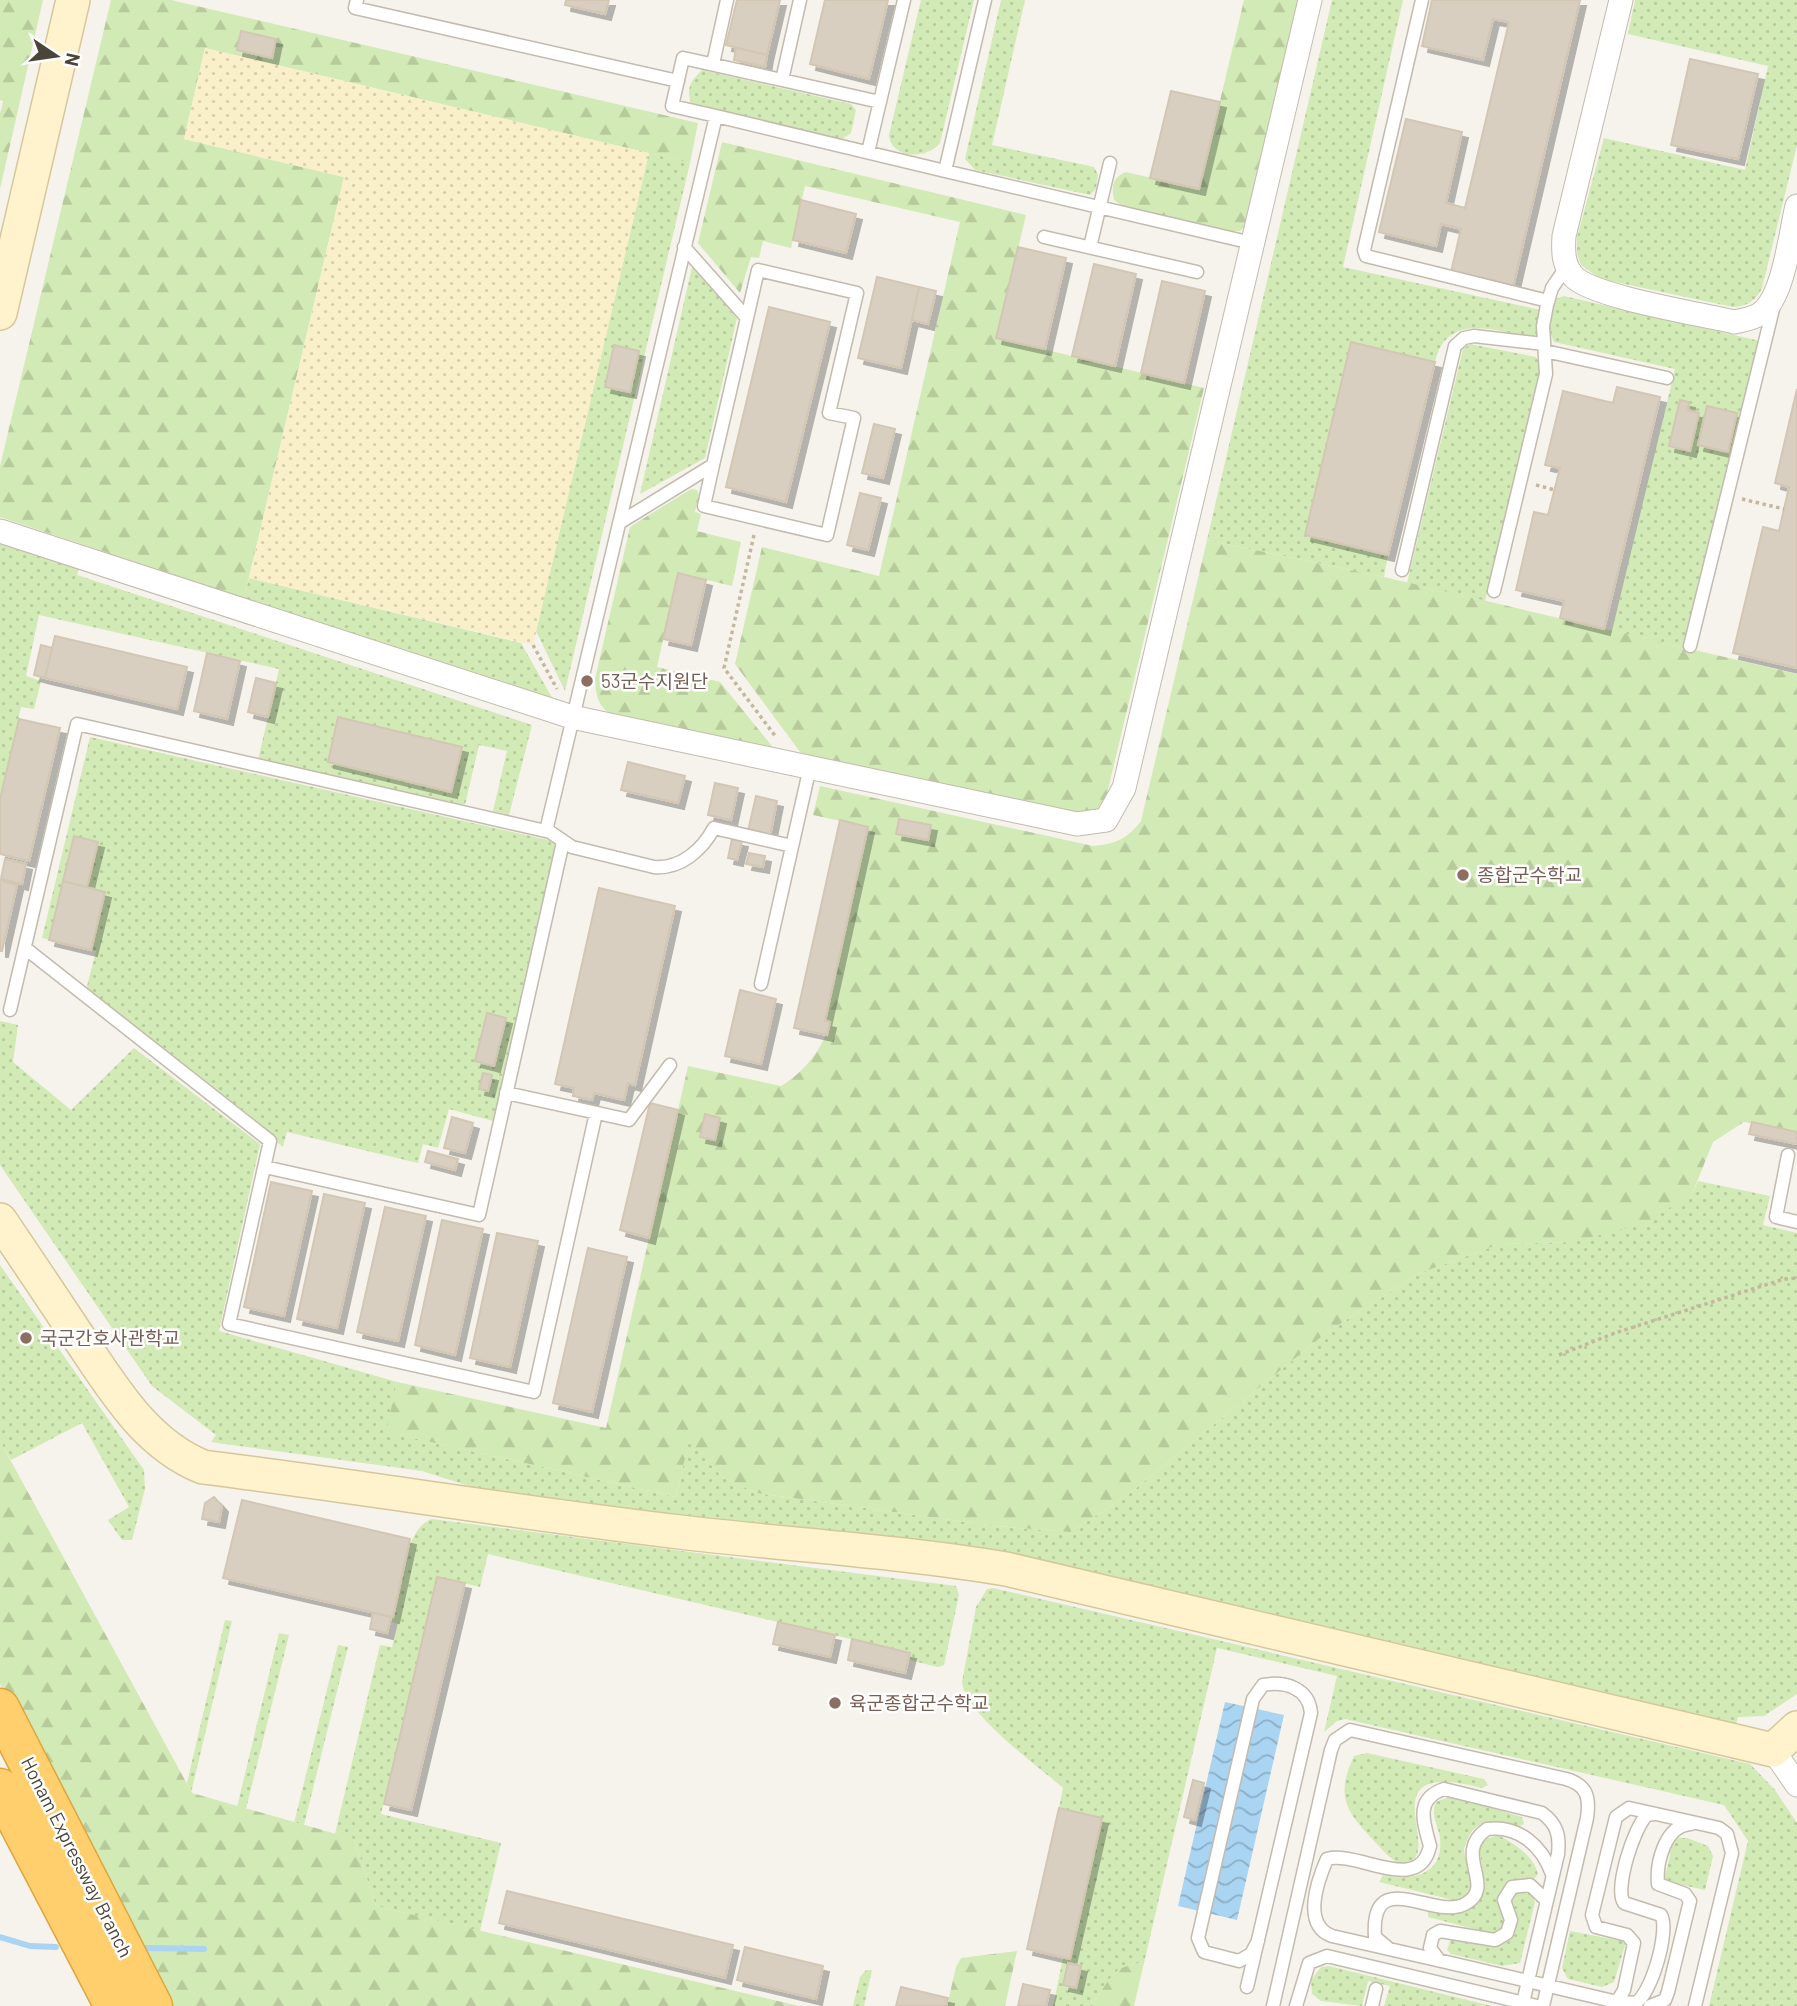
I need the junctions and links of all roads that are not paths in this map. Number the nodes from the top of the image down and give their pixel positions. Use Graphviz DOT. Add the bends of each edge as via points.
graph roads {
  1 [pos="73,0"];
  2 [pos="357,0"];
  3 [pos="727,0"];
  4 [pos="800,0"];
  5 [pos="904,0"];
  6 [pos="985,0"];
  7 [pos="1310,0"];
  8 [pos="1422,0"];
  9 [pos="1620,0"];
  10 [pos="713,64"];
  11 [pos="782,80"];
  12 [pos="678,81"];
  13 [pos="880,102"];
  14 [pos="716,116"];
  15 [pos="868,152"];
  16 [pos="1110,163"];
  17 [pos="945,171"];
  18 [pos="1797,206"];
  19 [pos="1100,207"];
  20 [pos="1044,237"];
  21 [pos="1252,243"];
  22 [pos="684,247"];
  23 [pos="1090,247"];
  24 [pos="1567,266"];
  25 [pos="1197,272"];
  26 [pos="1778,287"];
  27 [pos="1548,301"];
  28 [pos="0,313"];
  29 [pos="747,318"];
  30 [pos="1545,348"];
  31 [pos="1667,378"];
  32 [pos="713,465"];
  33 [pos="619,523"];
  34 [pos="0,531"];
  35 [pos="1402,570"];
  36 [pos="1494,591"];
  37 [pos="1690,646"];
  38 [pos="572,717"];
  39 [pos="803,766"];
  40 [pos="545,831"];
  41 [pos="563,842"];
  42 [pos="792,846"];
  43 [pos="25,948"];
  44 [pos="761,984"];
  45 [pos="10,1010"];
  46 [pos="670,1065"];
  47 [pos="506,1093"];
  48 [pos="596,1113"];
  49 [pos="1788,1154"];
  50 [pos="265,1167"];
  51 [pos="0,1220"];
  52 [pos="1797,1222"];
  53 [pos="0,1708"];
  54 [pos="1785,1739"];
  55 [pos="1797,1785"];
  56 [pos="0,1788"];
  57 [pos="1655,1814"];
  58 [pos="1698,1823"];
  59 [pos="1552,1876"];
  60 [pos="1547,1901"];
  61 [pos="1258,1941"];
  62 [pos="1397,1951"];
  63 [pos="1439,1961"];
  64 [pos="1528,1981"];
  65 [pos="1548,1986"];
  66 [pos="1247,1987"];
  67 [pos="1376,1989"];
  68 [pos="1523,2004"];
  69 [pos="1625,2004"];
  70 [pos="114,2006"];
  71 [pos="153,2006"];
  72 [pos="1273,2006"];
  73 [pos="1296,2006"];
  74 [pos="1371,2006"];
  75 [pos="1537,2006"];
  76 [pos="1543,2006"];
  77 [pos="1650,2006"];
  78 [pos="1695,2006"];
  1 -- 28 [label="street"];
  2 -- 12 [label="lane" via="355,8"];
  3 -- 10 [label="lane"];
  4 -- 11 [label="lane"];
  5 -- 13 [label="lane"];
  6 -- 17 [label="lane"];
  7 -- 21 [label="street"];
  8 -- 27 [label="lane" via="1366,256"];
  9 -- 24 [label="street" via="1564,236"];
  10 -- 11 [label="lane"];
  10 -- 12 [label="lane" via="683,58"];
  11 -- 13 [label="lane"];
  12 -- 14 [label="lane" via="672,106"];
  13 -- 15 [label="lane"];
  14 -- 15 [label="lane"];
  14 -- 22 [label="lane"];
  15 -- 17 [label="lane"];
  16 -- 19 [label="lane"];
  17 -- 19 [label="lane"];
  18 -- 26 [label="street"];
  19 -- 21 [label="lane"];
  19 -- 23 [label="lane"];
  20 -- 23 [label="lane"];
  21 -- 39 [label="street" via="1124,788 1106,820 1077,824"];
  22 -- 29 [label="lane"];
  22 -- 33 [label="lane"];
  23 -- 25 [label="lane"];
  24 -- 26 [label="street" via="1573,276 1597,289 1734,322 1760,314"];
  24 -- 27 [label="lane"];
  26 -- 37 [label="lane"];
  27 -- 30 [label="lane"];
  29 -- 32 [label="lane"];
  29 -- 32 [label="lane" via="758,270 857,293 829,413 854,418 827,535 704,506"];
  30 -- 31 [label="lane"];
  30 -- 35 [label="lane" via="1474,336 1455,346"];
  30 -- 36 [label="lane" via="1546,374"];
  32 -- 33 [label="lane"];
  33 -- 38 [label="lane"];
  34 -- 38 [label="street"];
  38 -- 39 [label="street"];
  38 -- 40 [label="lane"];
  39 -- 42 [label="lane"];
  40 -- 41 [label="lane"];
  40 -- 43 [label="lane" via="77,724"];
  41 -- 42 [label="lane" via="666,868 688,858 714,828"];
  41 -- 47 [label="lane"];
  42 -- 44 [label="lane"];
  43 -- 45 [label="lane"];
  43 -- 50 [label="lane" via="270,1141"];
  46 -- 48 [label="lane" via="629,1120"];
  47 -- 48 [label="lane"];
  47 -- 50 [label="lane" via="479,1215"];
  48 -- 50 [label="lane" via="534,1392 229,1324"];
  49 -- 52 [label="lane" via="1776,1217"];
  51 -- 54 [label="street" via="121,1398 164,1446 203,1466 529,1514 933,1557 1006,1569"];
  53 -- 71 [label="highway, Honam Expressway Branch"];
  54 -- 55 [label="street"];
  56 -- 70 [label="highway, Honam Expressway Branch"];
  57 -- 58 [label="lane"];
  57 -- 69 [label="lane" via="1647,1815 1635,1830 1621,1898 1630,1906 1661,1915 1664,1928 1647,1994"];
  57 -- 69 [label="lane" via="1629,1808 1616,1817 1592,1915 1597,1927 1627,1935 1634,1942 1625,1990 1618,2000"];
  58 -- 77 [label="lane" via="1676,1828 1664,1845 1658,1884 1685,1894 1689,1901 1668,1992 1665,2000"];
  58 -- 78 [label="lane" via="1719,1828 1731,1843"];
  59 -- 60 [label="lane"];
  59 -- 62 [label="lane" via="1532,1842 1508,1830 1487,1829 1473,1843 1478,1888 1467,1904 1450,1908 1396,1898 1381,1905 1375,1937"];
  59 -- 62 [label="lane" via="1559,1839 1551,1820 1542,1813 1453,1789 1434,1792 1422,1809 1430,1846 1423,1862 1404,1870 1335,1857 1327,1859 1323,1867 1314,1910 1315,1924 1322,1932"];
  60 -- 63 [label="lane" via="1530,1885 1512,1887 1504,1900 1511,1920 1507,1933 1495,1940 1440,1931 1433,1935 1430,1948"];
  60 -- 64 [label="lane"];
  61 -- 61 [label="lane" via="1311,1713 1301,1690 1274,1683 1257,1690 1252,1699 1198,1938 1204,1952 1239,1961 1251,1954"];
  61 -- 66 [label="lane"];
  62 -- 63 [label="lane"];
  63 -- 64 [label="lane"];
  64 -- 65 [label="lane"];
  64 -- 68 [label="lane"];
  65 -- 69 [label="lane"];
  65 -- 72 [label="lane" via="1587,1818 1588,1799 1582,1787 1566,1779 1350,1731 1341,1734 1331,1750"];
  65 -- 76 [label="lane"];
  67 -- 74 [label="lane"];
  68 -- 73 [label="lane" via="1327,1956 1309,1963"];
  68 -- 75 [label="lane"];
}
